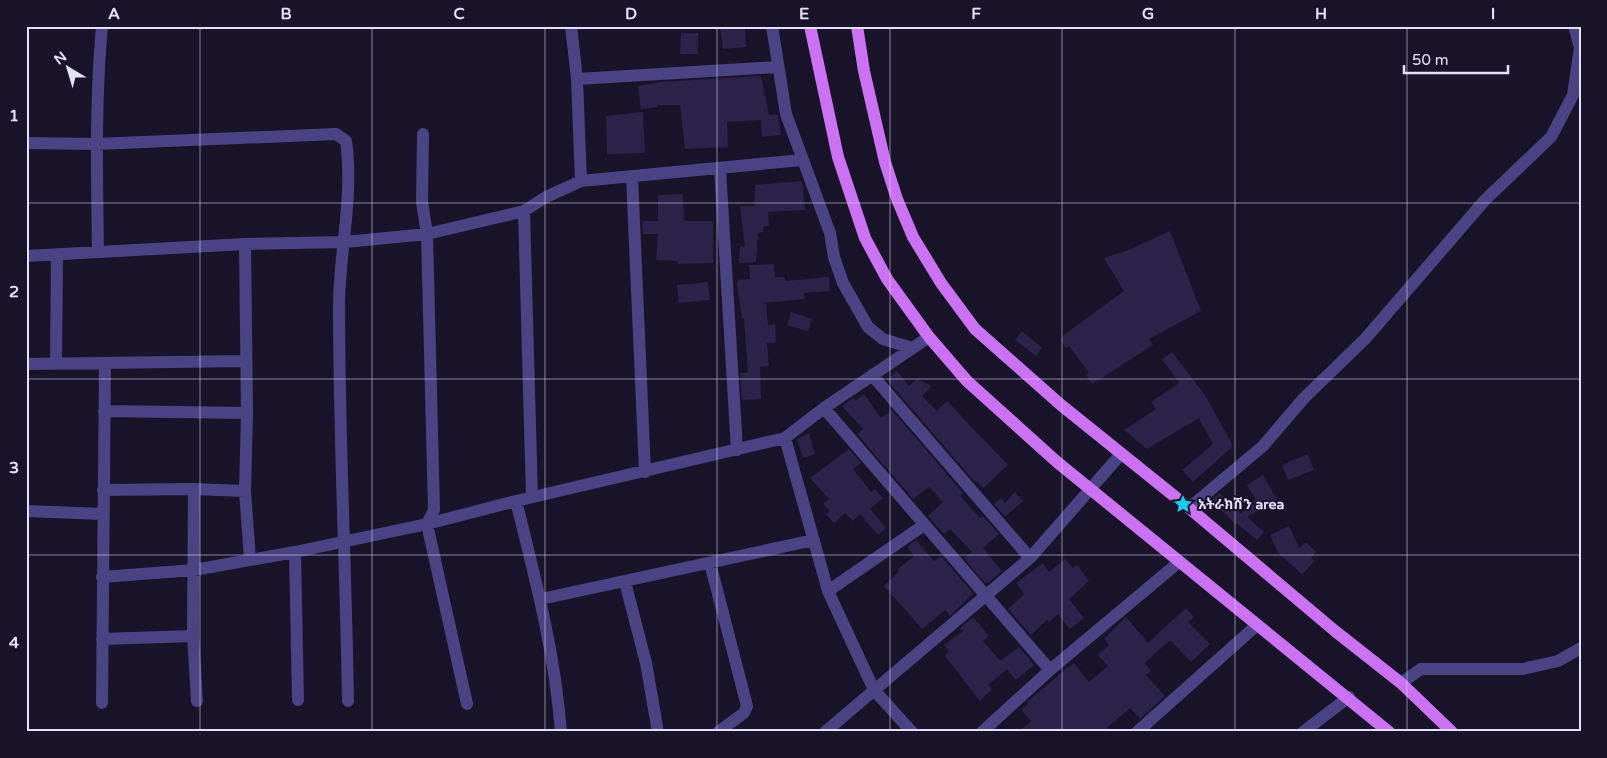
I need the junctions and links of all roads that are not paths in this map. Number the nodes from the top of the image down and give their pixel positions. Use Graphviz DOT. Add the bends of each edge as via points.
graph roads {
  1 [pos="102,26"];
  2 [pos="571,26"];
  3 [pos="772,26"];
  4 [pos="810,26"];
  5 [pos="857,26"];
  6 [pos="1574,26"];
  7 [pos="778,67"];
  8 [pos="577,79"];
  9 [pos="423,134"];
  10 [pos="26,143"];
  11 [pos="96,144"];
  12 [pos="802,160"];
  13 [pos="720,169"];
  14 [pos="632,176"];
  15 [pos="581,181"];
  16 [pos="524,211"];
  17 [pos="427,234"];
  18 [pos="346,242"];
  19 [pos="246,244"];
  20 [pos="98,252"];
  21 [pos="57,254"];
  22 [pos="26,256"];
  23 [pos="929,336"];
  24 [pos="912,348"];
  25 [pos="246,361"];
  26 [pos="26,364"];
  27 [pos="56,364"];
  28 [pos="105,364"];
  29 [pos="872,375"];
  30 [pos="824,408"];
  31 [pos="104,411"];
  32 [pos="247,413"];
  33 [pos="785,438"];
  34 [pos="737,450"];
  35 [pos="1121,454"];
  36 [pos="645,472"];
  37 [pos="194,489"];
  38 [pos="1089,489"];
  39 [pos="103,490"];
  40 [pos="245,491"];
  41 [pos="532,497"];
  42 [pos="516,501"];
  43 [pos="1189,508"];
  44 [pos="26,511"];
  45 [pos="103,514"];
  46 [pos="427,524"];
  47 [pos="924,525"];
  48 [pos="814,540"];
  49 [pos="346,542"];
  50 [pos="295,552"];
  51 [pos="1030,558"];
  52 [pos="250,559"];
  53 [pos="1179,562"];
  54 [pos="710,563"];
  55 [pos="194,570"];
  56 [pos="102,577"];
  57 [pos="624,582"];
  58 [pos="828,591"];
  59 [pos="985,597"];
  60 [pos="540,599"];
  61 [pos="1257,625"];
  62 [pos="193,636"];
  63 [pos="102,639"];
  64 [pos="1581,648"];
  65 [pos="1050,670"];
  66 [pos="1401,683"];
  67 [pos="874,690"];
  68 [pos="1348,697"];
  69 [pos="298,700"];
  70 [pos="197,701"];
  71 [pos="348,701"];
  72 [pos="102,703"];
  73 [pos="467,704"];
  74 [pos="561,732"];
  75 [pos="658,732"];
  76 [pos="718,732"];
  77 [pos="825,732"];
  78 [pos="912,732"];
  79 [pos="982,732"];
  80 [pos="1137,732"];
  81 [pos="1303,732"];
  82 [pos="1389,732"];
  83 [pos="1452,732"];
  1 -- 11 [label="street"];
  2 -- 8 [label="street"];
  3 -- 7 [label="street"];
  4 -- 23 [label="main road" via="838,157 865,238 887,279"];
  5 -- 35 [label="main road" via="864,71 897,199 941,283 975,329"];
  6 -- 43 [label="street" via="1580,48 1573,95 1550,137 1485,200 1365,339 1304,398 1263,446"];
  7 -- 8 [label="street"];
  7 -- 12 [label="street" via="786,114"];
  8 -- 15 [label="street"];
  9 -- 17 [label="street" via="422,202"];
  10 -- 11 [label="street"];
  11 -- 18 [label="street" via="336,134 346,142 347,152"];
  11 -- 20 [label="street"];
  12 -- 13 [label="street"];
  12 -- 24 [label="street" via="830,233 843,283 868,327 883,339"];
  13 -- 14 [label="street"];
  13 -- 34 [label="street"];
  14 -- 15 [label="street"];
  14 -- 36 [label="street"];
  15 -- 16 [label="street" via="546,196"];
  16 -- 17 [label="street"];
  16 -- 41 [label="street"];
  17 -- 18 [label="street"];
  17 -- 46 [label="street" via="434,510"];
  18 -- 19 [label="street"];
  18 -- 49 [label="street" via="339,275 339,424"];
  19 -- 20 [label="street"];
  19 -- 25 [label="street"];
  20 -- 21 [label="street"];
  21 -- 22 [label="street"];
  21 -- 27 [label="street"];
  23 -- 24 [label="street"];
  23 -- 38 [label="main road" via="967,381"];
  24 -- 29 [label="street"];
  25 -- 28 [label="street"];
  25 -- 32 [label="street"];
  26 -- 27 [label="street"];
  27 -- 28 [label="street"];
  28 -- 31 [label="street"];
  29 -- 30 [label="street"];
  29 -- 51 [label="street"];
  30 -- 33 [label="street"];
  30 -- 47 [label="street"];
  31 -- 32 [label="street"];
  31 -- 39 [label="street"];
  32 -- 40 [label="street"];
  33 -- 34 [label="street"];
  33 -- 48 [label="street"];
  34 -- 36 [label="street"];
  35 -- 38 [label="street"];
  35 -- 43 [label="main road"];
  36 -- 41 [label="street"];
  37 -- 39 [label="street"];
  37 -- 40 [label="street"];
  37 -- 55 [label="street"];
  38 -- 51 [label="street"];
  38 -- 53 [label="main road"];
  39 -- 45 [label="street"];
  40 -- 52 [label="street"];
  41 -- 42 [label="street"];
  42 -- 46 [label="street"];
  42 -- 60 [label="street"];
  43 -- 66 [label="main road"];
  44 -- 45 [label="street"];
  45 -- 56 [label="street"];
  46 -- 49 [label="street"];
  46 -- 73 [label="street"];
  47 -- 58 [label="street"];
  47 -- 59 [label="street"];
  48 -- 54 [label="street"];
  48 -- 58 [label="street"];
  49 -- 50 [label="street"];
  49 -- 71 [label="street"];
  50 -- 52 [label="street"];
  50 -- 69 [label="street"];
  51 -- 59 [label="street"];
  52 -- 55 [label="street"];
  53 -- 61 [label="main road"];
  53 -- 65 [label="street"];
  54 -- 57 [label="street"];
  54 -- 76 [label="street" via="747,706 744,713"];
  55 -- 56 [label="street"];
  55 -- 62 [label="street"];
  56 -- 63 [label="street"];
  57 -- 60 [label="street"];
  57 -- 75 [label="street" via="646,663"];
  58 -- 67 [label="street"];
  59 -- 65 [label="street"];
  59 -- 67 [label="street"];
  60 -- 74 [label="street"];
  61 -- 68 [label="main road"];
  61 -- 80 [label="street"];
  62 -- 63 [label="street"];
  62 -- 70 [label="street"];
  63 -- 72 [label="street"];
  64 -- 66 [label="street" via="1558,661 1523,669 1420,669"];
  65 -- 79 [label="street"];
  66 -- 83 [label="main road"];
  67 -- 77 [label="street"];
  67 -- 78 [label="street"];
  68 -- 81 [label="street"];
  68 -- 82 [label="main road"];
}
